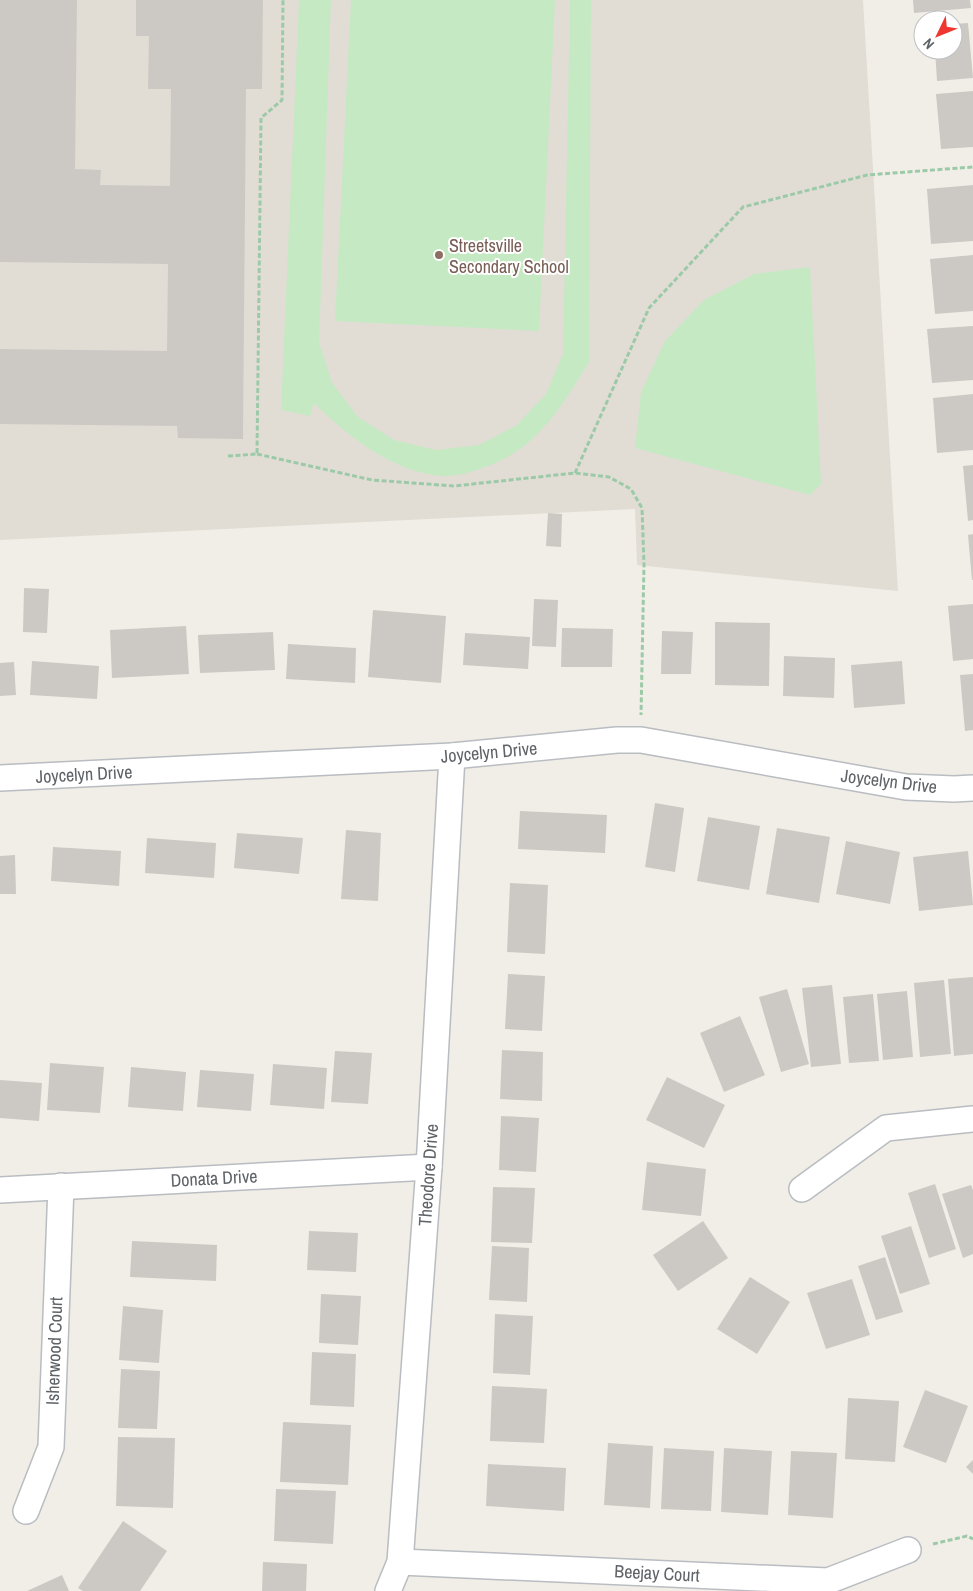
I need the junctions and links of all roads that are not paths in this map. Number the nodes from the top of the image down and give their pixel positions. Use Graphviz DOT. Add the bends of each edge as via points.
graph roads {
  1 [pos="452,756"];
  2 [pos="0,778"];
  3 [pos="973,788"];
  4 [pos="973,1119"];
  5 [pos="429,1167"];
  6 [pos="61,1186"];
  7 [pos="802,1189"];
  8 [pos="0,1190"];
  9 [pos="26,1511"];
  10 [pos="908,1550"];
  11 [pos="400,1562"];
  12 [pos="388,1591"];
  1 -- 2 [label="street, Joycelyn Drive"];
  1 -- 3 [label="street, Joycelyn Drive" via="640,740 906,787"];
  1 -- 5 [label="street, Theodore Drive"];
  4 -- 7 [label="street" via="886,1128"];
  5 -- 6 [label="street, Donata Drive"];
  5 -- 11 [label="street, Theodore Drive"];
  6 -- 8 [label="street, Donata Drive"];
  6 -- 9 [label="street, Isherwood Court" via="51,1447"];
  10 -- 11 [label="street, Beejay Court" via="828,1581"];
  11 -- 12 [label="street, Theodore Drive"];
}
